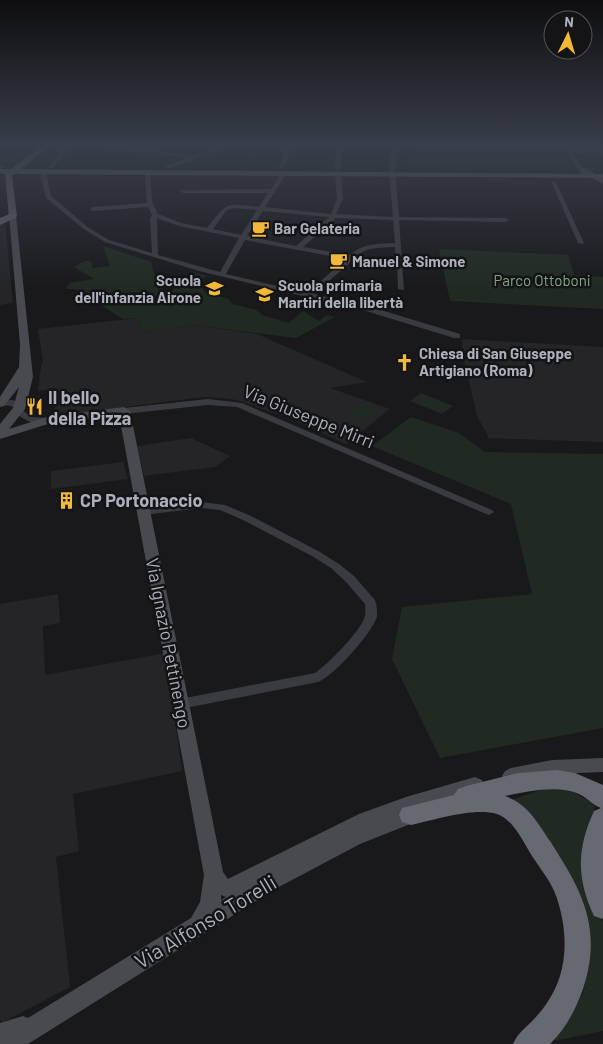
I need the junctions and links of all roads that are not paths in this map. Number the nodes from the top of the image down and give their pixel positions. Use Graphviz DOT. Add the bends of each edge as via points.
graph roads {
  1 [pos="273,192"];
  2 [pos="10,193"];
  3 [pos="47,193"];
  4 [pos="149,193"];
  5 [pos="339,193"];
  6 [pos="393,193"];
  7 [pos="558,193"];
  8 [pos="150,205"];
  9 [pos="93,209"];
  10 [pos="262,209"];
  11 [pos="155,215"];
  12 [pos="12,216"];
  13 [pos="332,216"];
  14 [pos="395,219"];
  15 [pos="506,220"];
  16 [pos="0,222"];
  17 [pos="209,230"];
  18 [pos="243,237"];
  19 [pos="581,243"];
  20 [pos="398,245"];
  21 [pos="298,248"];
  22 [pos="155,257"];
  23 [pos="350,258"];
  24 [pos="400,262"];
  25 [pos="222,275"];
  26 [pos="402,289"];
  27 [pos="309,295"];
  28 [pos="20,302"];
  29 [pos="457,336"];
  30 [pos="25,367"];
  31 [pos="0,404"];
  32 [pos="19,409"];
  33 [pos="124,411"];
  34 [pos="47,421"];
  35 [pos="0,431"];
  36 [pos="0,435"];
  37 [pos="143,512"];
  38 [pos="489,512"];
  39 [pos="180,704"];
  40 [pos="603,765"];
  41 [pos="603,799"];
  42 [pos="412,815"];
  43 [pos="603,818"];
  44 [pos="214,875"];
  45 [pos="603,907"];
  46 [pos="200,923"];
  47 [pos="43,1020"];
  48 [pos="0,1034"];
  49 [pos="7,1044"];
  50 [pos="18,1044"];
  51 [pos="528,1044"];
  1 -- 10 [label="street"];
  2 -- 12 [label="main road"];
  3 -- 22 [label="street" via="48,197 86,229 107,241"];
  4 -- 8 [label="street"];
  5 -- 13 [label="street" via="340,199"];
  6 -- 14 [label="street"];
  7 -- 19 [label="street"];
  8 -- 9 [label="street"];
  8 -- 11 [label="street"];
  10 -- 13 [label="street"];
  10 -- 17 [label="street" via="228,207"];
  10 -- 18 [label="street"];
  11 -- 17 [label="street"];
  11 -- 22 [label="street"];
  12 -- 16 [label="highway"];
  12 -- 28 [label="main road"];
  13 -- 14 [label="street"];
  13 -- 21 [label="street"];
  14 -- 15 [label="street"];
  14 -- 20 [label="street"];
  17 -- 18 [label="street"];
  18 -- 21 [label="street"];
  18 -- 25 [label="street"];
  20 -- 23 [label="street" via="365,247"];
  20 -- 24 [label="street"];
  21 -- 23 [label="street"];
  22 -- 25 [label="street"];
  23 -- 24 [label="street"];
  23 -- 27 [label="street"];
  24 -- 26 [label="street"];
  25 -- 27 [label="street"];
  27 -- 29 [label="street"];
  28 -- 30 [label="main road"];
  30 -- 31 [label="main road"];
  30 -- 32 [label="main road" via="27,379"];
  31 -- 32 [label="street, Via Giuseppe Mirri" via="12,403"];
  32 -- 34 [label="street, Via Giuseppe Mirri" via="30,419"];
  32 -- 35 [label="main road"];
  33 -- 34 [label="main road, Via Giuseppe Mirri"];
  33 -- 37 [label="main road, Via Ignazio Pettinengo"];
  33 -- 38 [label="street, Via Giuseppe Mirri" via="208,402 239,405"];
  34 -- 36 [label="main road, Via Giuseppe Mirri"];
  37 -- 39 [label="main road, Via Ignazio Pettinengo"];
  37 -- 39 [label="street" via="202,504 229,510 335,566 372,606 371,617 363,631 329,670 318,677"];
  39 -- 44 [label="main road, Via Ignazio Pettinengo"];
  40 -- 44 [label="main road, Via Alfonso Torelli" via="546,768 424,800 359,823 236,886 221,886"];
  41 -- 42 [label="highway" via="584,784 548,779 473,794"];
  42 -- 46 [label="main road, Via Alfonso Torelli" via="313,857"];
  42 -- 51 [label="highway" via="477,803 504,806 522,820 563,883 575,920 576,972 557,1015"];
  43 -- 45 [label="highway" via="592,868"];
  44 -- 46 [label="main road, Via Ignazio Pettinengo" via="210,904"];
  46 -- 47 [label="main road, Via Alfonso Torelli"];
  47 -- 48 [label="main road"];
  47 -- 49 [label="main road, Via Alfonso Torelli"];
  47 -- 50 [label="main road"];
}
